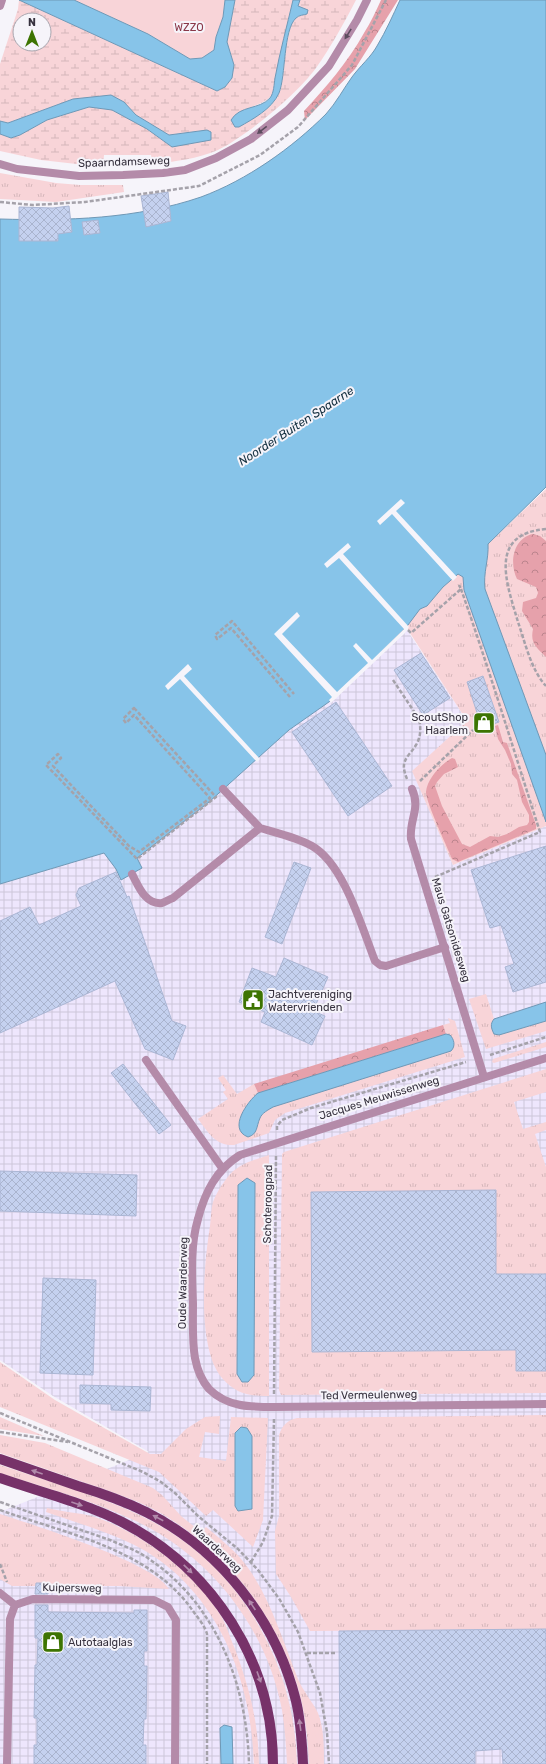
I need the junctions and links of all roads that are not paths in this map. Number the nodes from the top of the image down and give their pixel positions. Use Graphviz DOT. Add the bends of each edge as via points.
graph roads {
  1 [pos="2,0"];
  2 [pos="367,0"];
  3 [pos="0,6"];
  4 [pos="0,164"];
  5 [pos="412,789"];
  6 [pos="223,790"];
  7 [pos="260,828"];
  8 [pos="132,874"];
  9 [pos="445,947"];
  10 [pos="546,1058"];
  11 [pos="146,1060"];
  12 [pos="484,1077"];
  13 [pos="222,1168"];
  14 [pos="203,1380"];
  15 [pos="546,1404"];
  16 [pos="0,1459"];
  17 [pos="0,1478"];
  18 [pos="0,1593"];
  19 [pos="15,1605"];
  20 [pos="7,1764"];
  21 [pos="175,1764"];
  22 [pos="273,1764"];
  23 [pos="303,1764"];
  1 -- 3 [label="street"];
  2 -- 4 [label="street, Spaarndamseweg, one-way" via="329,66 288,110 251,139 216,158 185,170 163,173 79,176 17,169"];
  5 -- 9 [label="street, Maus Gatsonidesweg" via="416,804 410,828 411,839"];
  6 -- 7 [label="street"];
  7 -- 8 [label="street" via="173,898 161,903 150,900 142,892"];
  7 -- 9 [label="street" via="313,847 329,860 340,876 375,961 380,965 386,966"];
  9 -- 12 [label="street, Maus Gatsonidesweg"];
  10 -- 12 [label="street, Jacques Meuwissenweg"];
  11 -- 13 [label="street"];
  12 -- 13 [label="street, Jacques Meuwissenweg" via="277,1142 240,1155"];
  13 -- 14 [label="street, Oude Waarderweg" via="205,1199 193,1241 194,1343 196,1360"];
  14 -- 15 [label="street, Ted Vermeulenweg" via="226,1401 243,1406"];
  23 -- 16 [label="main road, Waarderweg, one-way" via="296,1701 276,1646 247,1598 216,1562 179,1531 145,1511 110,1496"];
  17 -- 22 [label="main road, one-way" via="122,1522 169,1552 197,1577 229,1617 256,1670 270,1717"];
  18 -- 19 [label="street"];
  19 -- 20 [label="street" via="10,1619"];
  19 -- 21 [label="street, Kuipersweg" via="33,1599 154,1600 168,1607 176,1620"];
}
